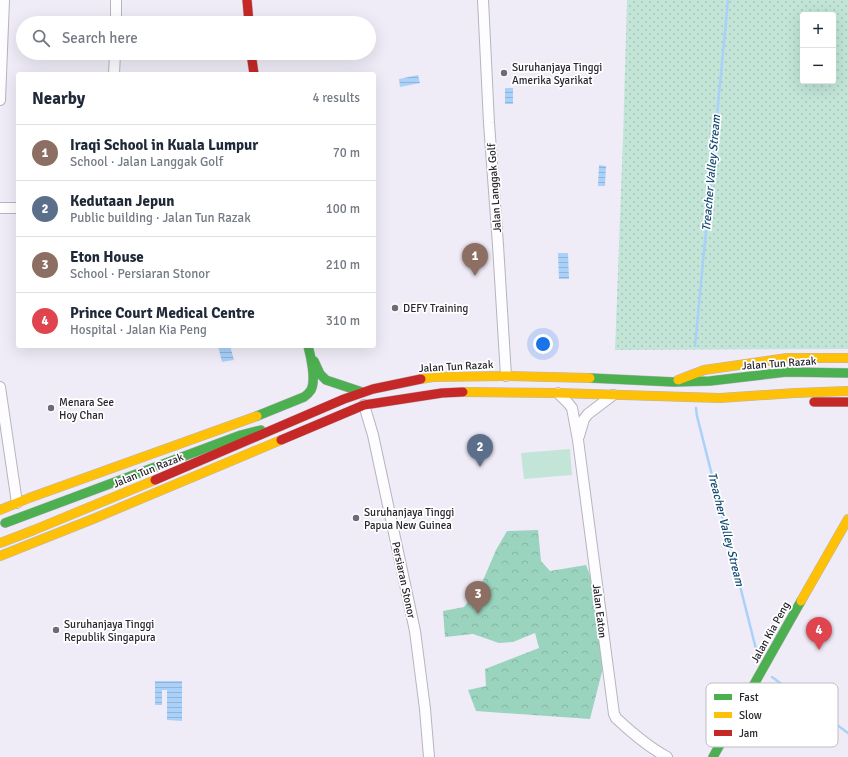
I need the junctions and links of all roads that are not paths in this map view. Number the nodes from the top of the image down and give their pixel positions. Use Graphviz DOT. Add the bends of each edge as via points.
graph roads {
  1 [pos="4,0"];
  2 [pos="116,0"];
  3 [pos="246,0"];
  4 [pos="484,0"];
  5 [pos="116,16"];
  6 [pos="247,16"];
  7 [pos="115,60"];
  8 [pos="252,60"];
  9 [pos="114,72"];
  10 [pos="254,72"];
  11 [pos="0,100"];
  12 [pos="0,208"];
  13 [pos="16,208"];
  14 [pos="309,350"];
  15 [pos="848,358"];
  16 [pos="848,364"];
  17 [pos="786,372"];
  18 [pos="848,373"];
  19 [pos="506,376"];
  20 [pos="674,382"];
  21 [pos="0,387"];
  22 [pos="848,391"];
  23 [pos="362,392"];
  24 [pos="558,394"];
  25 [pos="613,395"];
  26 [pos="720,398"];
  27 [pos="848,402"];
  28 [pos="364,405"];
  29 [pos="289,423"];
  30 [pos="578,440"];
  31 [pos="17,504"];
  32 [pos="0,510"];
  33 [pos="848,520"];
  34 [pos="5,523"];
  35 [pos="0,543"];
  36 [pos="0,556"];
  37 [pos="756,683"];
  38 [pos="720,747"];
  39 [pos="429,757"];
  40 [pos="667,757"];
  41 [pos="714,757"];
  1 -- 11 [label="street"];
  2 -- 5 [label="street"];
  3 -- 6 [label="main road"];
  4 -- 19 [label="street, Jalan Langgak Golf" via="489,123"];
  7 -- 9 [label="street"];
  8 -- 10 [label="main road"];
  12 -- 13 [label="street"];
  14 -- 23 [label="main road" via="320,374 326,380"];
  14 -- 31 [label="main road, Jalan Tun Razak" via="313,377 311,390 304,397"];
  15 -- 20 [label="main road" via="787,358 704,370"];
  16 -- 17 [label="main road" via="816,364"];
  17 -- 18 [label="main road, Jalan Tun Razak"];
  17 -- 20 [label="main road, Jalan Tun Razak" via="710,381"];
  19 -- 20 [label="main road, Jalan Tun Razak"];
  19 -- 23 [label="main road, Jalan Tun Razak" via="433,377"];
  21 -- 31 [label="street"];
  22 -- 26 [label="main road"];
  23 -- 29 [label="main road, Jalan Tun Razak"];
  24 -- 25 [label="main road"];
  24 -- 28 [label="main road" via="442,393"];
  24 -- 30 [label="street, Jalan Eaton" via="572,408"];
  25 -- 26 [label="main road"];
  25 -- 30 [label="street, Jalan Eaton" via="584,419"];
  26 -- 27 [label="main road"];
  28 -- 36 [label="main road" via="93,520"];
  28 -- 39 [label="street, Persiaran Stonor" via="373,435 415,631"];
  29 -- 34 [label="main road" via="241,435"];
  29 -- 35 [label="main road, Jalan Tun Razak"];
  30 -- 40 [label="street, Jalan Eaton" via="614,714 636,736"];
  31 -- 32 [label="main road, Jalan Tun Razak"];
  33 -- 37 [label="main road, Jalan Kia Peng"];
  38 -- 41 [label="main road, Jalan Kia Peng"];
}
